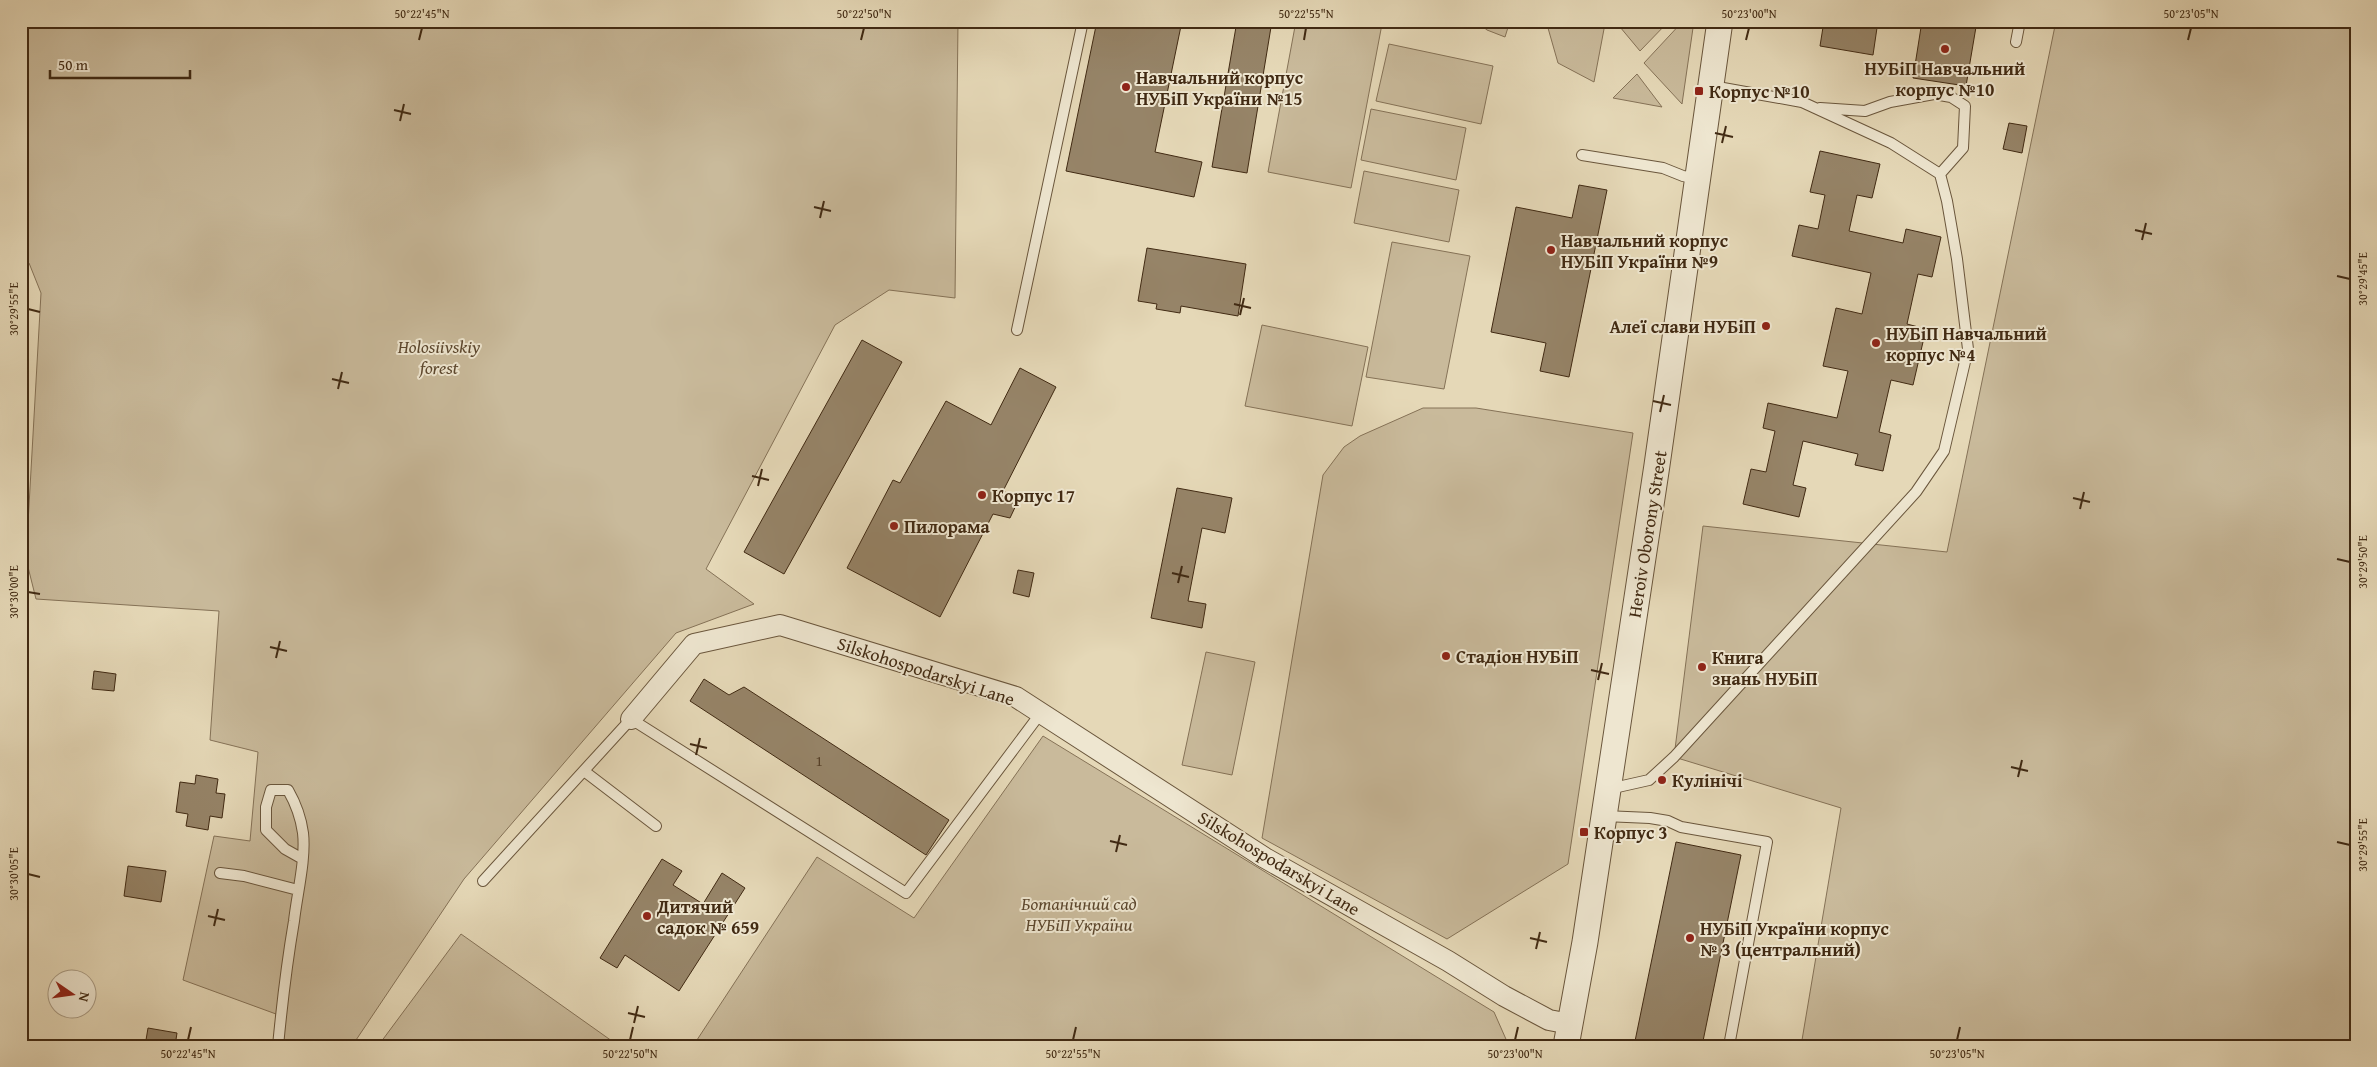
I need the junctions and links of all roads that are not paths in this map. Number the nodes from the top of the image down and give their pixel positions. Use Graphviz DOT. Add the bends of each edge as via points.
graph roads {
  1 [pos="1083,21"];
  2 [pos="1720,21"];
  3 [pos="2020,21"];
  4 [pos="2016,42"];
  5 [pos="1711,86"];
  6 [pos="1812,107"];
  7 [pos="1582,155"];
  8 [pos="1940,174"];
  9 [pos="1698,179"];
  10 [pos="1017,330"];
  11 [pos="1040,714"];
  12 [pos="631,719"];
  13 [pos="584,771"];
  14 [pos="1608,789"];
  15 [pos="1604,816"];
  16 [pos="656,826"];
  17 [pos="301,858"];
  18 [pos="220,873"];
  19 [pos="483,881"];
  20 [pos="298,890"];
  21 [pos="1568,1035"];
  22 [pos="278,1046"];
  23 [pos="1729,1046"];
  1 -- 10 [label="lane"];
  2 -- 5 [label="street, Heroiv Oborony Street"];
  3 -- 4 [label="lane"];
  5 -- 6 [label="lane" via="1802,102"];
  5 -- 9 [label="street, Heroiv Oborony Street"];
  6 -- 8 [label="lane" via="1891,142"];
  6 -- 8 [label="lane" via="1865,111 1915,97 1934,94 1951,97 1965,106 1963,148"];
  7 -- 9 [label="lane" via="1663,168"];
  8 -- 14 [label="lane" via="1957,259 1968,349 1944,451 1916,492 1674,757 1649,780"];
  9 -- 14 [label="street, Heroiv Oborony Street"];
  11 -- 12 [label="street, Silskohospodarskyi Lane" via="1016,697 780,625 694,644"];
  11 -- 12 [label="lane" via="906,893"];
  11 -- 21 [label="street, Silskohospodarskyi Lane" via="1265,858 1448,961"];
  12 -- 13 [label="lane, Silskohospodarskyi Lane"];
  13 -- 16 [label="lane"];
  13 -- 19 [label="lane, Silskohospodarskyi Lane"];
  14 -- 15 [label="street, Heroiv Oborony Street"];
  15 -- 21 [label="street, Heroiv Oborony Street"];
  15 -- 23 [label="lane" via="1668,821 1681,827 1767,842"];
  17 -- 17 [label="lane" via="303,834 297,806 288,790 271,790 266,807 266,830 285,849"];
  17 -- 20 [label="lane"];
  18 -- 20 [label="lane"];
  20 -- 22 [label="lane"];
}
